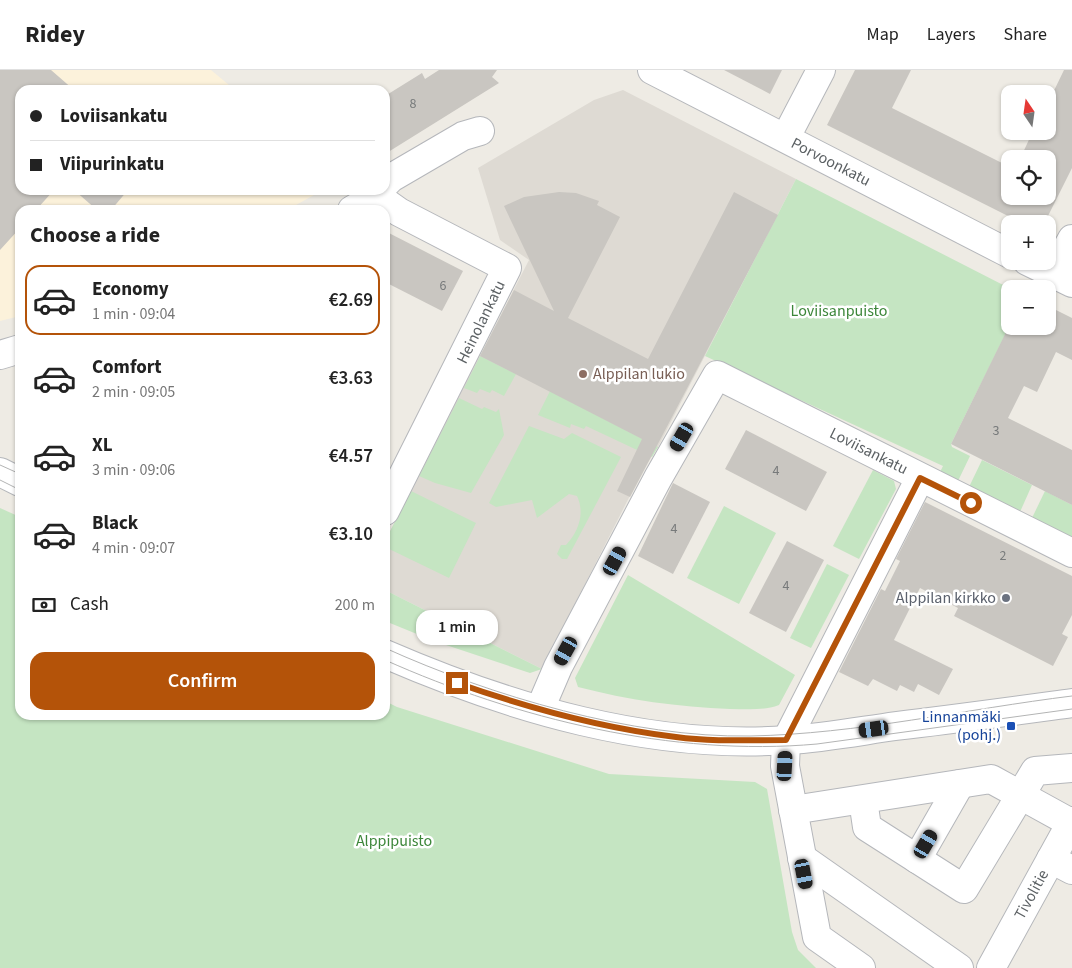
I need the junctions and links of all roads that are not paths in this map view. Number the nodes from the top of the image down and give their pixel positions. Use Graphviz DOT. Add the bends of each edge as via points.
graph roads {
  1 [pos="652,70"];
  2 [pos="821,70"];
  3 [pos="480,131"];
  4 [pos="786,137"];
  5 [pos="390,180"];
  6 [pos="373,195"];
  7 [pos="384,195"];
  8 [pos="359,205"];
  9 [pos="1072,239"];
  10 [pos="1001,249"];
  11 [pos="1045,270"];
  12 [pos="1063,279"];
  13 [pos="15,350"];
  14 [pos="0,355"];
  15 [pos="0,472"];
  16 [pos="920,478"];
  17 [pos="15,480"];
  18 [pos="390,501"];
  19 [pos="1072,553"];
  20 [pos="390,656"];
  21 [pos="1072,702"];
  22 [pos="540,709"];
  23 [pos="786,753"];
  24 [pos="1072,768"];
  25 [pos="960,784"];
  26 [pos="1020,795"];
  27 [pos="863,800"];
  28 [pos="793,810"];
  29 [pos="1071,822"];
  30 [pos="802,858"];
  31 [pos="917,859"];
  32 [pos="1062,865"];
  33 [pos="861,968"];
  34 [pos="959,968"];
  35 [pos="991,968"];
  1 -- 4 [label="street, Porvoonkatu"];
  2 -- 4 [label="street"];
  3 -- 5 [label="street" via="463,136"];
  4 -- 10 [label="street, Porvoonkatu"];
  6 -- 8 [label="street"];
  7 -- 18 [label="street, Heinolankatu" via="399,212 508,268"];
  9 -- 12 [label="street"];
  11 -- 12 [label="street"];
  13 -- 14 [label="street"];
  15 -- 17 [label="street"];
  16 -- 19 [label="street, Loviisankatu"];
  16 -- 22 [label="street, Loviisankatu" via="717,375 576,617"];
  16 -- 23 [label="street"];
  20 -- 22 [label="street" via="472,688"];
  21 -- 23 [label="street"];
  22 -- 23 [label="street" via="603,725"];
  23 -- 28 [label="street"];
  24 -- 26 [label="street" via="1036,771"];
  25 -- 26 [label="street" via="992,780"];
  25 -- 27 [label="street"];
  25 -- 31 [label="street"];
  26 -- 29 [label="street"];
  26 -- 31 [label="street" via="964,889"];
  27 -- 28 [label="street"];
  27 -- 31 [label="street" via="867,827"];
  28 -- 30 [label="street"];
  29 -- 32 [label="street, Tivolitie"];
  30 -- 33 [label="street" via="816,937"];
  30 -- 34 [label="street"];
  32 -- 35 [label="street, Tivolitie"];
}
